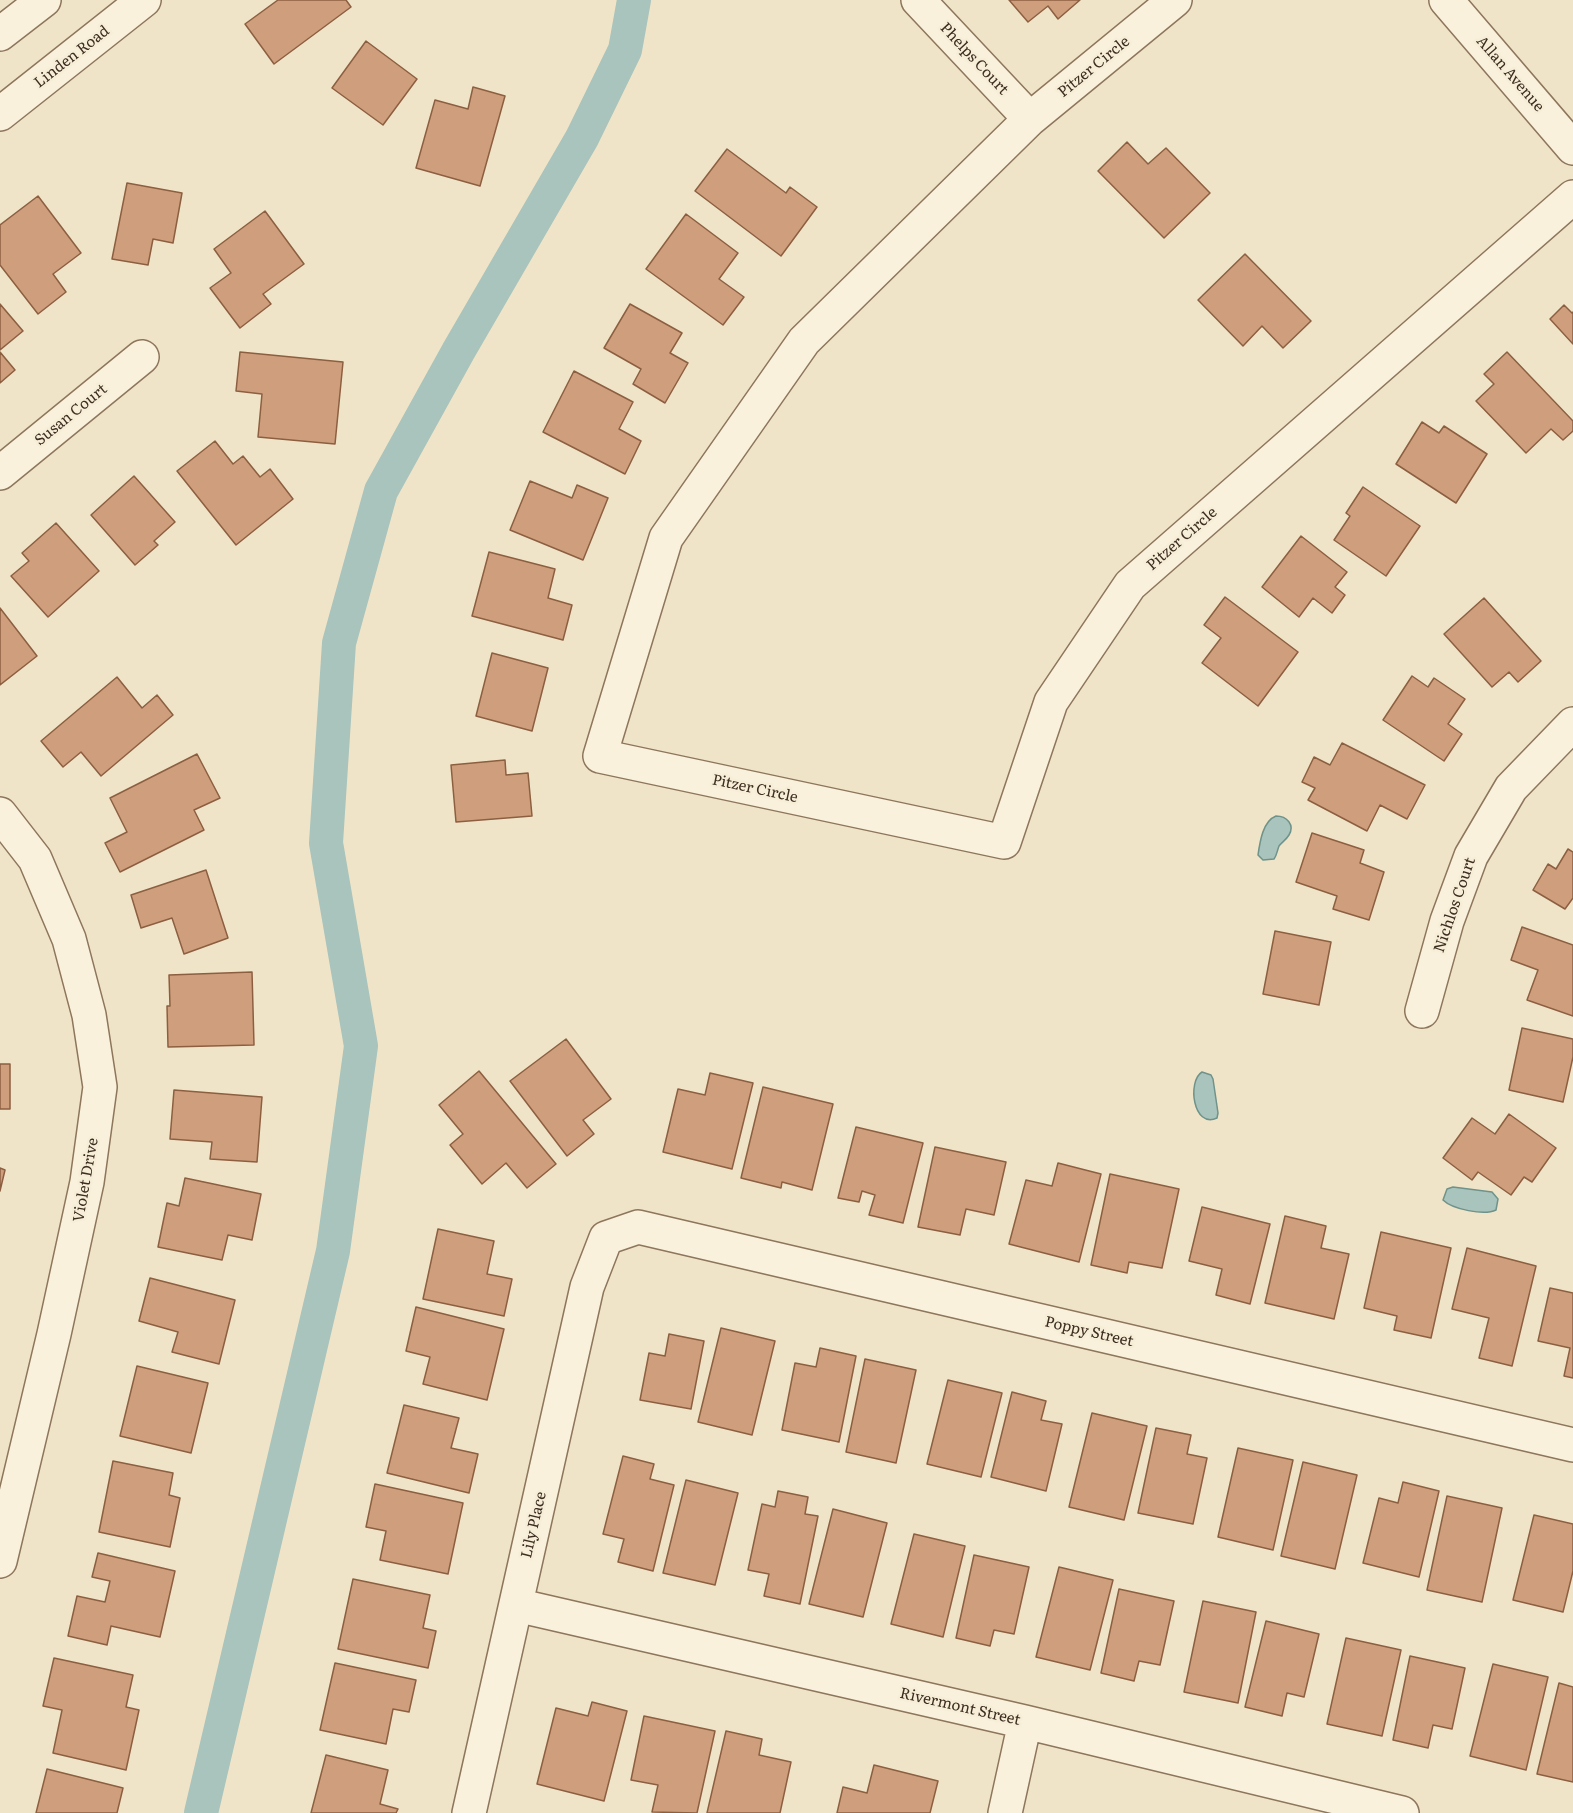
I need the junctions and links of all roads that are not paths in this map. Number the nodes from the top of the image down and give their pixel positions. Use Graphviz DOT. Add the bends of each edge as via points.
graph roads {
  1 [pos="44,0"];
  2 [pos="144,0"];
  3 [pos="918,0"];
  4 [pos="1175,0"];
  5 [pos="1446,0"];
  6 [pos="0,34"];
  7 [pos="0,114"];
  8 [pos="1030,119"];
  9 [pos="1573,148"];
  10 [pos="1573,197"];
  11 [pos="142,357"];
  12 [pos="0,473"];
  13 [pos="1573,724"];
  14 [pos="0,814"];
  15 [pos="1422,1011"];
  16 [pos="606,1238"];
  17 [pos="1573,1445"];
  18 [pos="0,1561"];
  19 [pos="516,1605"];
  20 [pos="1025,1722"];
  21 [pos="469,1813"];
  22 [pos="1005,1813"];
  23 [pos="1402,1813"];
  1 -- 6 [label="street"];
  2 -- 7 [label="street, Linden Road"];
  3 -- 8 [label="street, Phelps Court"];
  4 -- 8 [label="street, Pitzer Circle"];
  5 -- 9 [label="street, Allan Avenue"];
  8 -- 10 [label="street, Pitzer Circle" via="804,341 666,538 600,756 1004,842 1051,702 1130,585"];
  11 -- 12 [label="street, Susan Court"];
  13 -- 15 [label="street, Nichlos Court" via="1511,788 1471,856 1447,921"];
  14 -- 18 [label="street, Violet Drive" via="35,859 69,939 89,1015 100,1087 82,1205"];
  16 -- 17 [label="street, Poppy Street" via="638,1227"];
  16 -- 19 [label="street, Lily Place" via="587,1287"];
  19 -- 20 [label="street, Rivermont Street"];
  19 -- 21 [label="street, Lily Place"];
  20 -- 22 [label="street"];
  20 -- 23 [label="street, Rivermont Street"];
}
